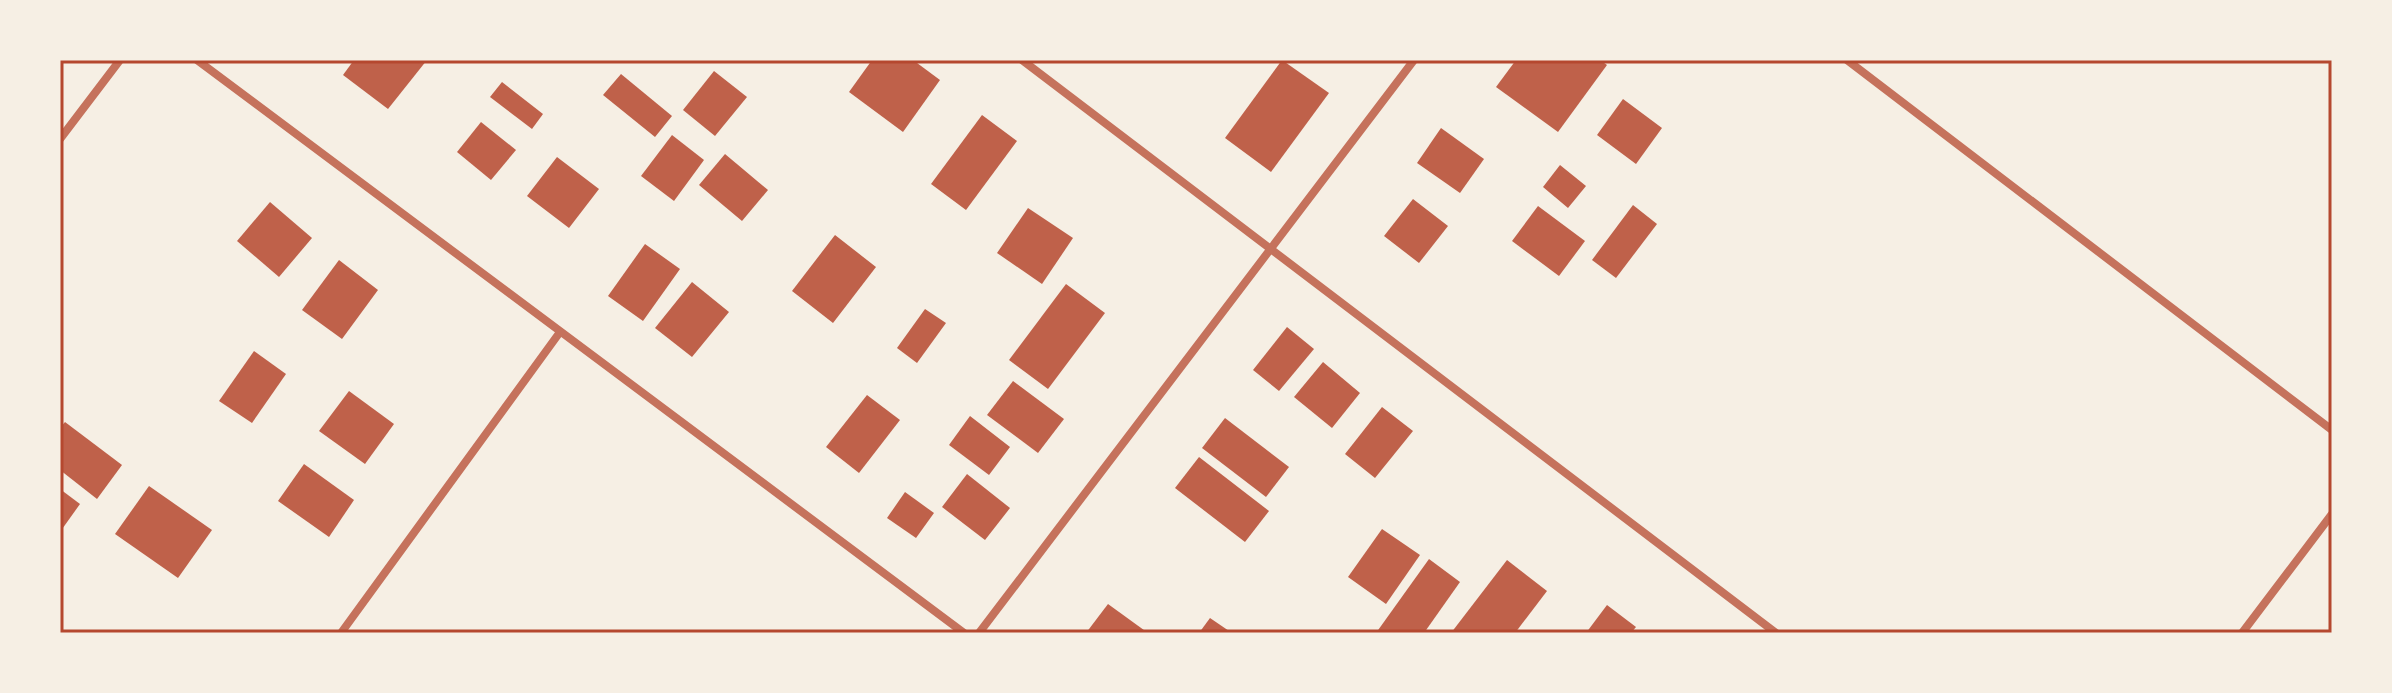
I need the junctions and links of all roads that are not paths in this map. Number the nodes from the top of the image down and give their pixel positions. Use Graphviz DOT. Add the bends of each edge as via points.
graph roads {
  1 [pos="120,60"];
  2 [pos="197,60"];
  3 [pos="1022,60"];
  4 [pos="1414,60"];
  5 [pos="1847,60"];
  6 [pos="60,139"];
  7 [pos="1270,249"];
  8 [pos="560,332"];
  9 [pos="2332,430"];
  10 [pos="2332,514"];
  11 [pos="341,633"];
  12 [pos="964,633"];
  13 [pos="979,633"];
  14 [pos="1776,633"];
  15 [pos="2242,633"];
  1 -- 6 [label="street"];
  2 -- 8 [label="street"];
  3 -- 7 [label="street"];
  4 -- 7 [label="street"];
  5 -- 9 [label="street"];
  7 -- 13 [label="street"];
  7 -- 14 [label="street"];
  8 -- 11 [label="street"];
  8 -- 12 [label="street"];
  10 -- 15 [label="street"];
}
